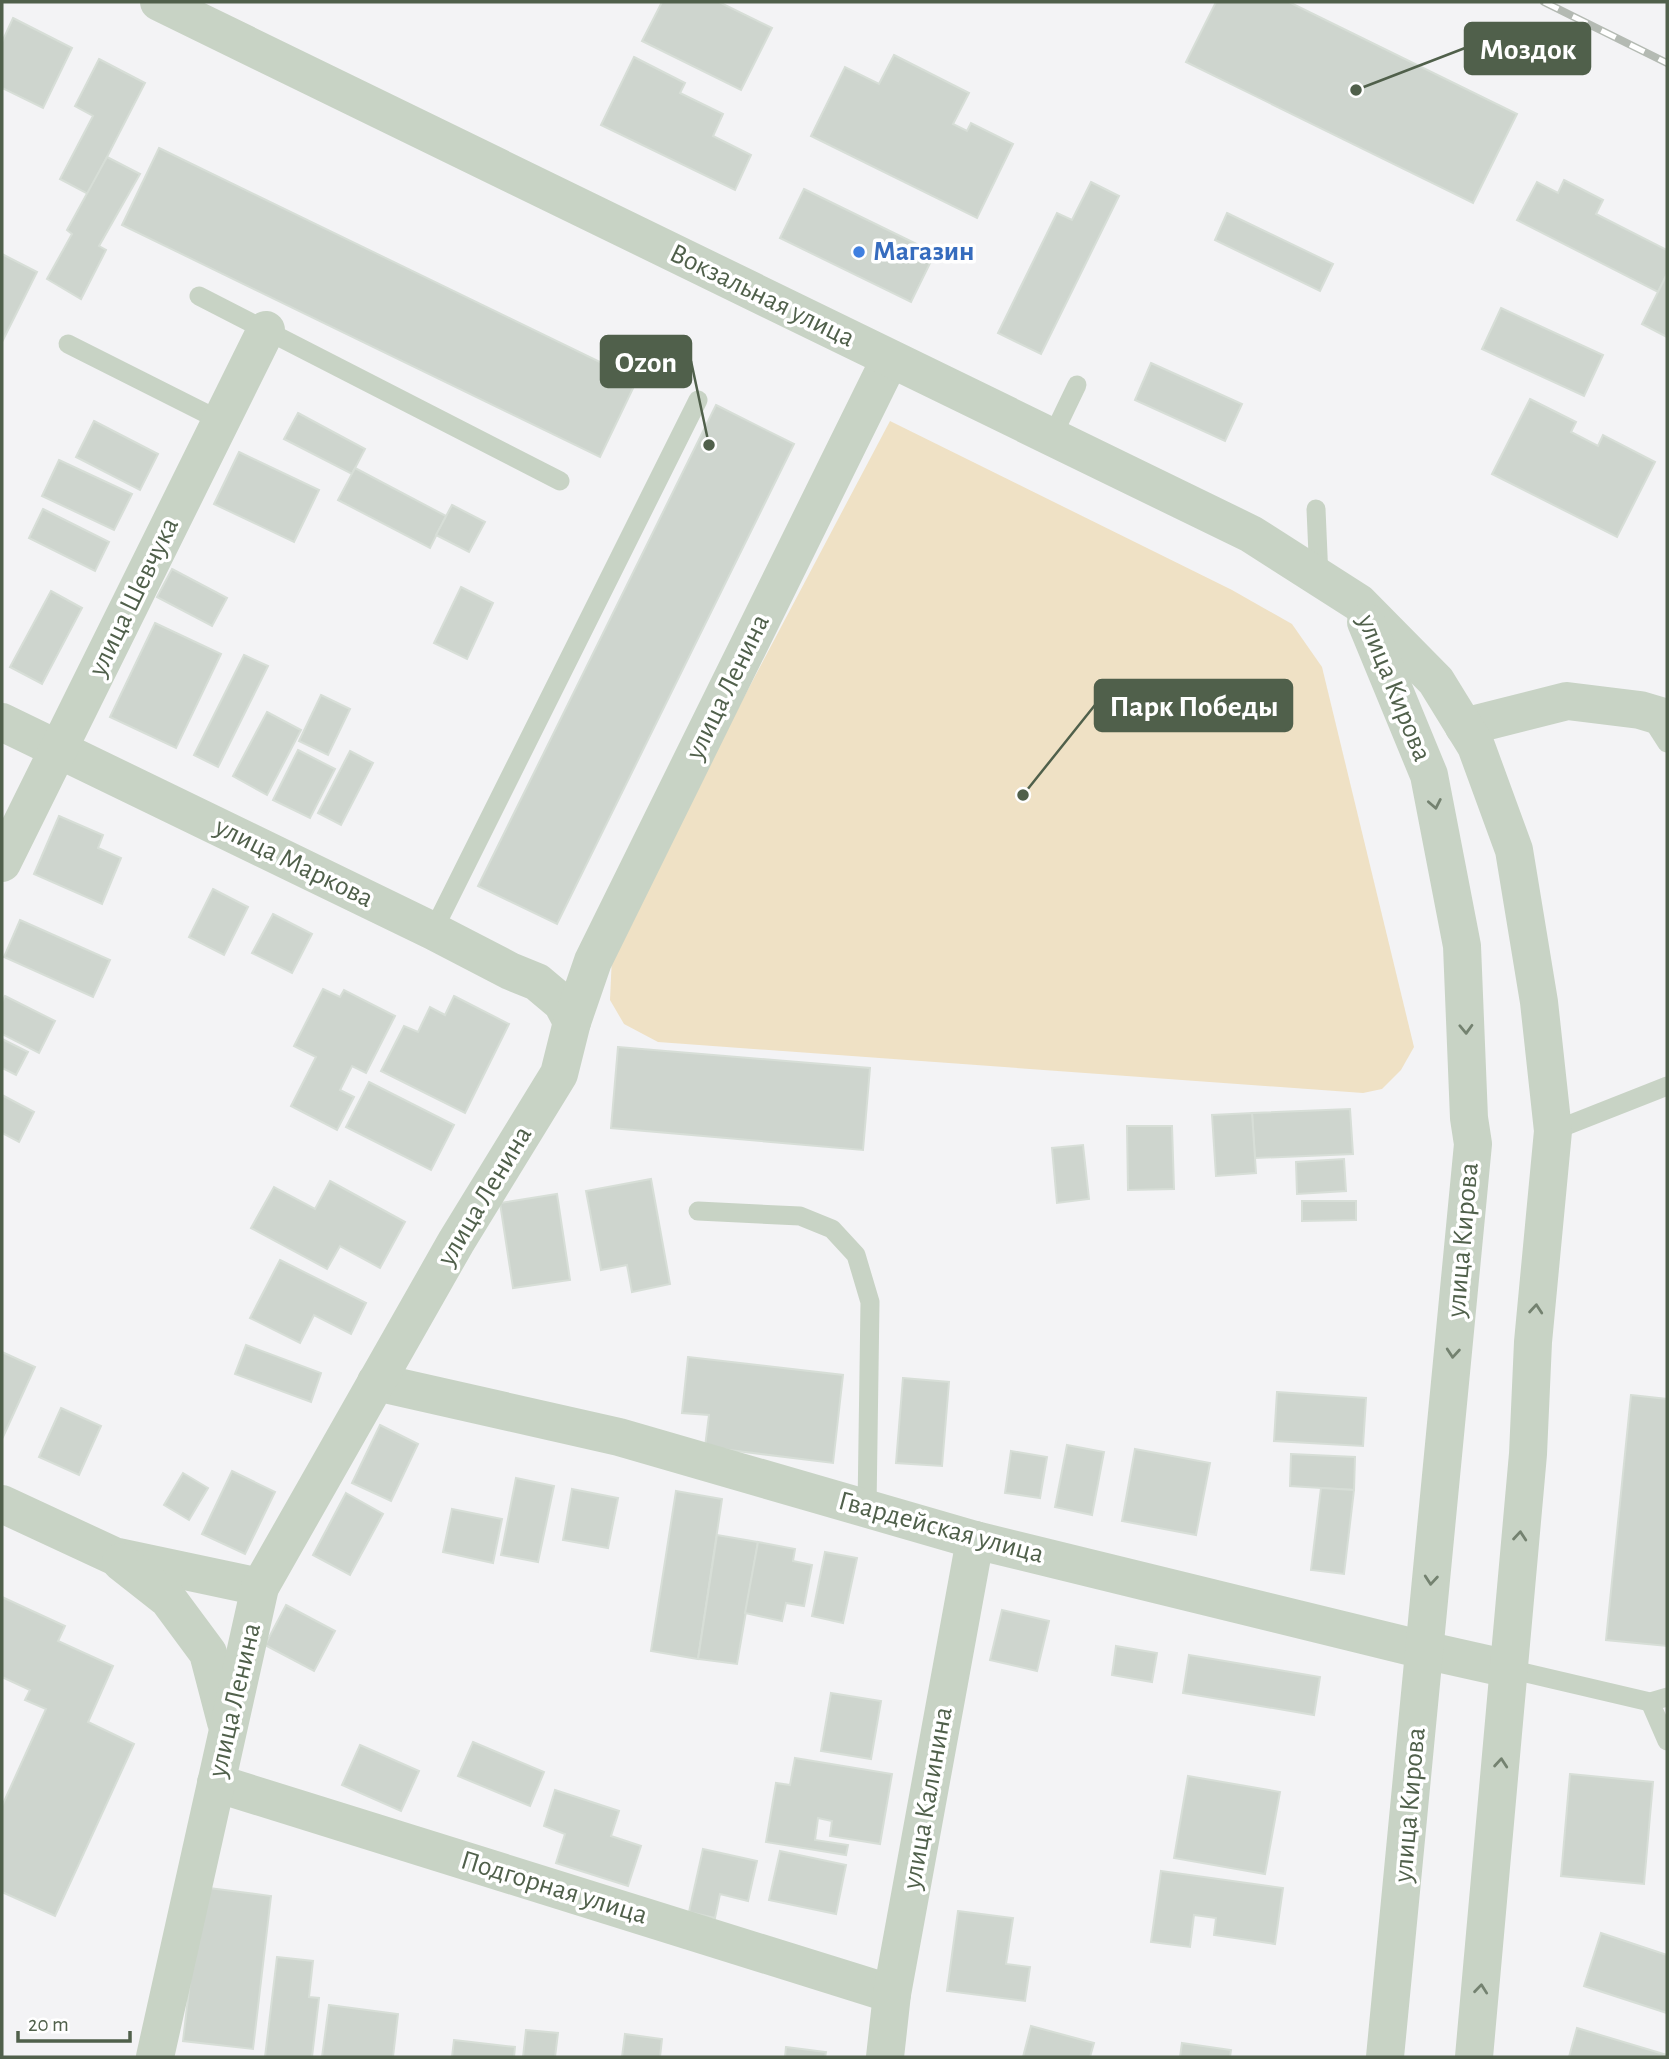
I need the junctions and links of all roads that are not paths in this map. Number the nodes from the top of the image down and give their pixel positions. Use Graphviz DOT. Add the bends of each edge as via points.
graph roads {
  1 [pos="159,2"];
  2 [pos="199,296"];
  3 [pos="266,330"];
  4 [pos="68,344"];
  5 [pos="890,359"];
  6 [pos="1077,385"];
  7 [pos="698,400"];
  8 [pos="221,421"];
  9 [pos="1052,438"];
  10 [pos="560,481"];
  11 [pos="1316,509"];
  12 [pos="1319,578"];
  13 [pos="1359,603"];
  14 [pos="1657,715"];
  15 [pos="2,722"];
  16 [pos="1464,727"];
  17 [pos="1667,744"];
  18 [pos="59,749"];
  19 [pos="2,863"];
  20 [pos="433,931"];
  21 [pos="572,1022"];
  22 [pos="1667,1086"];
  23 [pos="1553,1131"];
  24 [pos="698,1211"];
  25 [pos="376,1382"];
  26 [pos="2,1504"];
  27 [pos="867,1508"];
  28 [pos="975,1540"];
  29 [pos="114,1556"];
  30 [pos="260,1587"];
  31 [pos="1424,1650"];
  32 [pos="1509,1669"];
  33 [pos="1659,1700"];
  34 [pos="228,1728"];
  35 [pos="1667,1741"];
  36 [pos="216,1783"];
  37 [pos="892,1994"];
  38 [pos="155,2057"];
  39 [pos="885,2057"];
  40 [pos="1385,2057"];
  41 [pos="1474,2057"];
  1 -- 5 [label="street, Вокзальная улица"];
  2 -- 3 [label="lane"];
  3 -- 8 [label="street, улица Шевчука"];
  3 -- 10 [label="lane"];
  4 -- 8 [label="lane"];
  5 -- 9 [label="street, Вокзальная улица"];
  5 -- 21 [label="street, улица Ленина" via="593,961"];
  6 -- 9 [label="lane"];
  7 -- 20 [label="lane"];
  8 -- 18 [label="street, улица Шевчука"];
  9 -- 12 [label="street, Вокзальная улица" via="1251,534"];
  11 -- 12 [label="lane"];
  12 -- 13 [label="street, Вокзальная улица"];
  13 -- 16 [label="street, улица Кирова" via="1436,681"];
  13 -- 31 [label="street, улица Кирова, one-way" via="1429,775 1462,946 1472,1144"];
  14 -- 16 [label="street" via="1567,701"];
  14 -- 17 [label="lane"];
  15 -- 18 [label="street, улица Маркова"];
  16 -- 23 [label="street, улица Кирова" via="1476,746 1514,850 1539,1003"];
  18 -- 19 [label="street, улица Шевчука"];
  18 -- 20 [label="street, улица Маркова"];
  20 -- 21 [label="street, улица Маркова" via="537,982 562,1003"];
  21 -- 25 [label="street, улица Ленина" via="559,1074"];
  22 -- 23 [label="lane"];
  32 -- 23 [label="street, улица Кирова, one-way"];
  24 -- 27 [label="lane" via="800,1216 832,1229 856,1255 870,1302"];
  25 -- 27 [label="street, Гвардейская улица" via="619,1437"];
  25 -- 30 [label="street, улица Ленина"];
  26 -- 29 [label="street"];
  27 -- 28 [label="street, Гвардейская улица"];
  28 -- 31 [label="street, Гвардейская улица"];
  28 -- 37 [label="street, улица Калинина"];
  29 -- 30 [label="street"];
  29 -- 34 [label="street" via="168,1600 208,1653"];
  30 -- 34 [label="street, улица Ленина"];
  31 -- 32 [label="street, Гвардейская улица"];
  31 -- 40 [label="street, улица Кирова"];
  32 -- 33 [label="lane"];
  41 -- 32 [label="street, улица Кирова, one-way"];
  33 -- 35 [label="lane"];
  34 -- 36 [label="street, улица Ленина"];
  36 -- 37 [label="street, Подгорная улица"];
  36 -- 38 [label="street, улица Ленина"];
  37 -- 39 [label="street, улица Калинина"];
}
